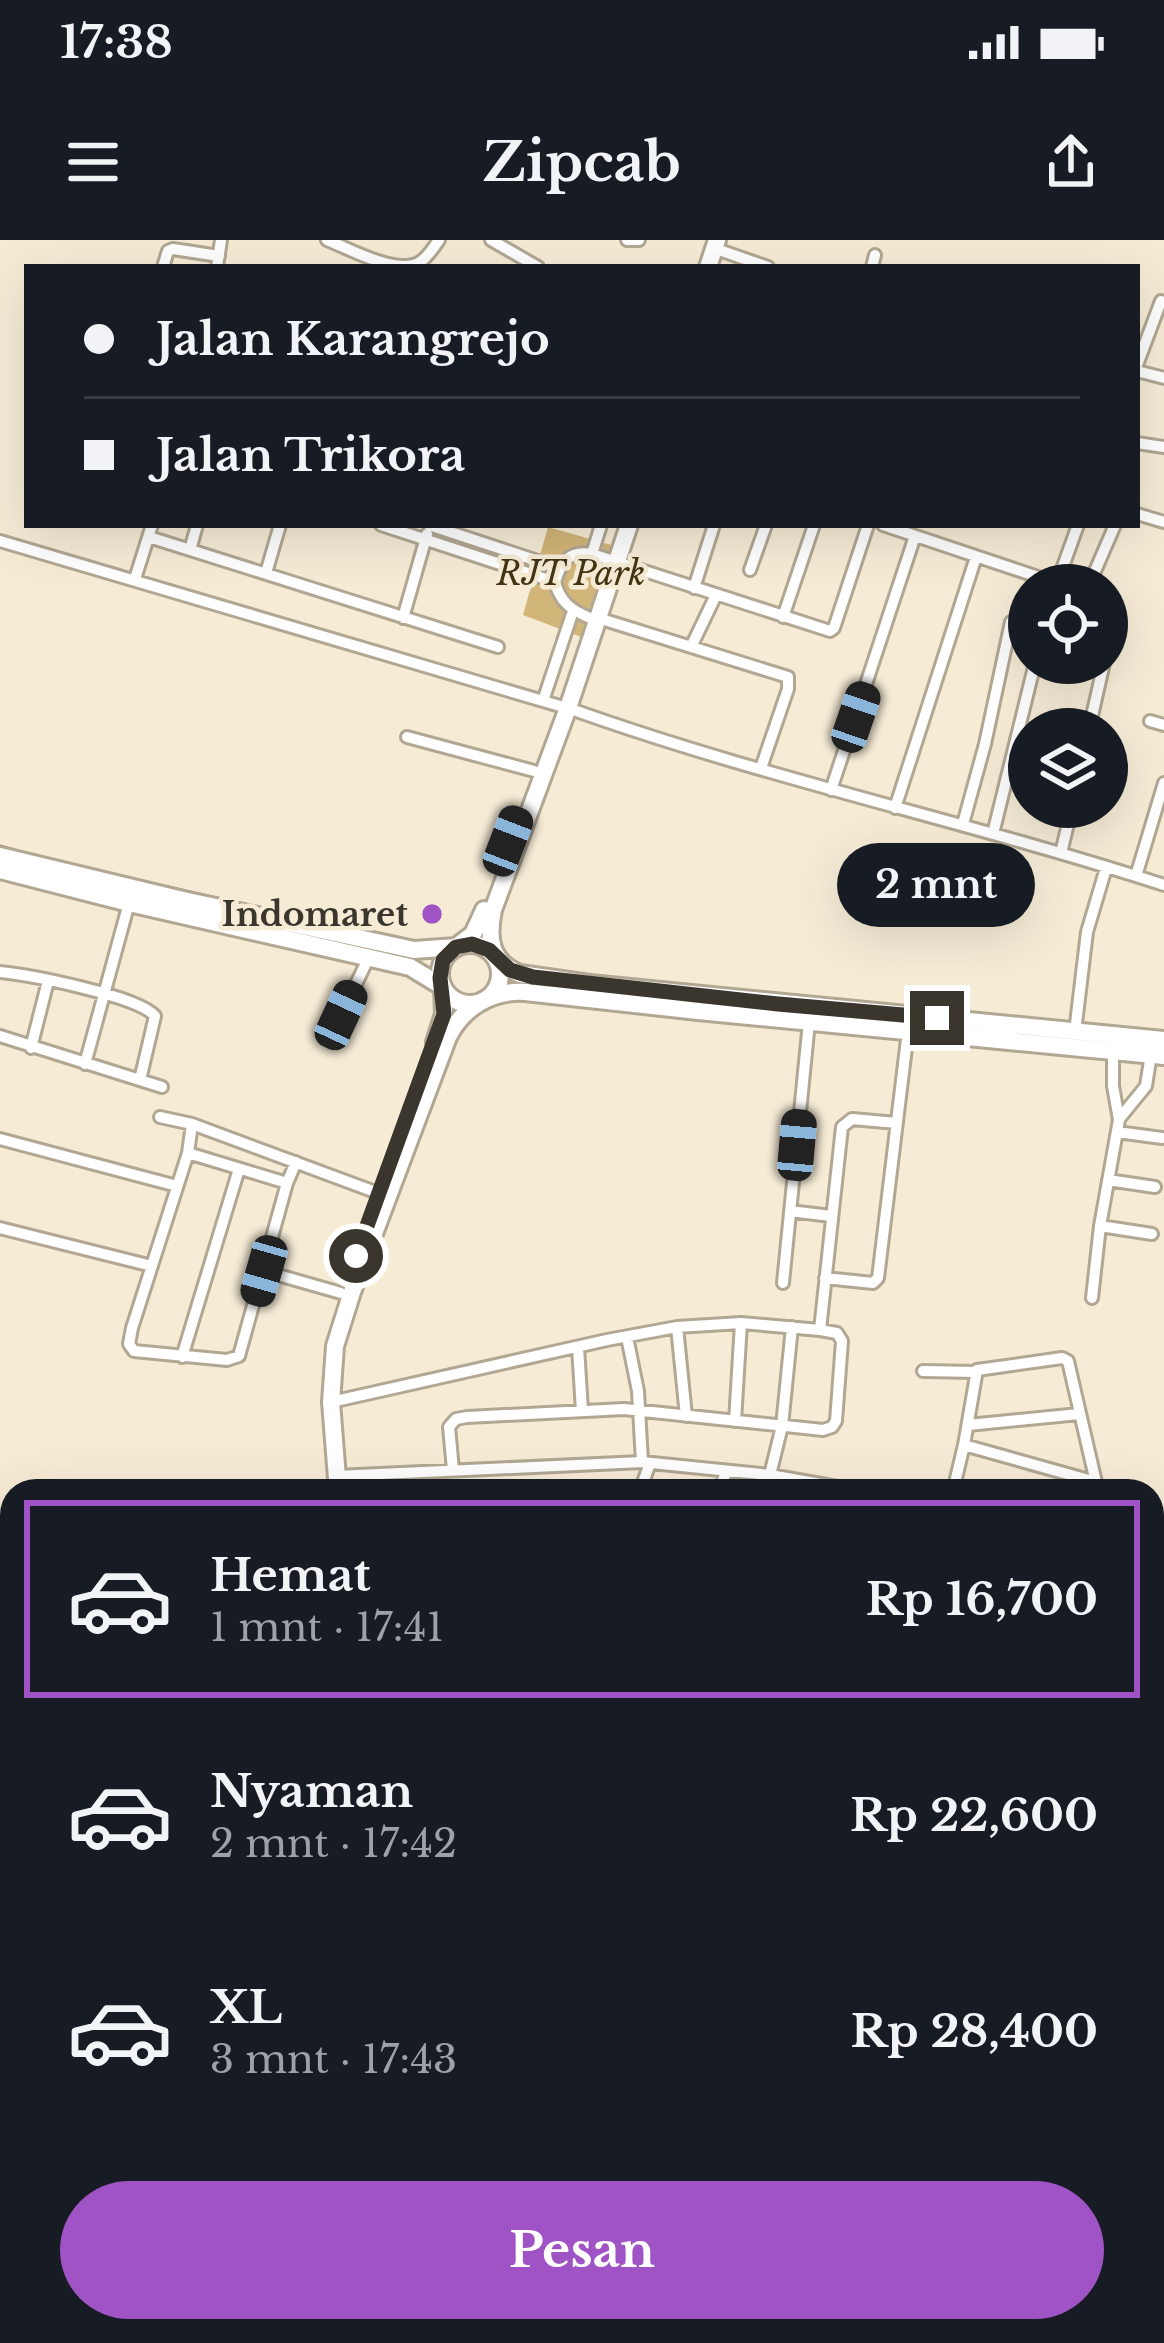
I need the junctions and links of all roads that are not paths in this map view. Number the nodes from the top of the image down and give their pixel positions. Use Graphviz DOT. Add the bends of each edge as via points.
graph roads {
  1 [pos="221,240"];
  2 [pos="327,240"];
  3 [pos="439,240"];
  4 [pos="491,240"];
  5 [pos="627,240"];
  6 [pos="639,240"];
  7 [pos="718,253"];
  8 [pos="218,261"];
  9 [pos="165,264"];
  10 [pos="386,264"];
  11 [pos="416,264"];
  12 [pos="533,264"];
  13 [pos="757,264"];
  14 [pos="1164,302"];
  15 [pos="1140,360"];
  16 [pos="196,528"];
  17 [pos="279,528"];
  18 [pos="389,528"];
  19 [pos="428,528"];
  20 [pos="438,528"];
  21 [pos="601,528"];
  22 [pos="619,528"];
  23 [pos="627,528"];
  24 [pos="713,528"];
  25 [pos="765,528"];
  26 [pos="813,528"];
  27 [pos="867,528"];
  28 [pos="892,528"];
  29 [pos="1077,528"];
  30 [pos="1113,528"];
  31 [pos="151,531"];
  32 [pos="915,536"];
  33 [pos="0,541"];
  34 [pos="425,541"];
  35 [pos="190,550"];
  36 [pos="976,556"];
  37 [pos="605,558"];
  38 [pos="1065,564"];
  39 [pos="1098,564"];
  40 [pos="1008,567"];
  41 [pos="559,568"];
  42 [pos="751,570"];
  43 [pos="266,573"];
  44 [pos="135,579"];
  45 [pos="555,582"];
  46 [pos="694,588"];
  47 [pos="716,595"];
  48 [pos="587,615"];
  49 [pos="783,617"];
  50 [pos="403,618"];
  51 [pos="1008,636"];
  52 [pos="498,646"];
  53 [pos="691,647"];
  54 [pos="1030,684"];
  55 [pos="557,705"];
  56 [pos="1150,721"];
  57 [pos="1164,725"];
  58 [pos="406,737"];
  59 [pos="760,768"];
  60 [pos="535,771"];
  61 [pos="1164,783"];
  62 [pos="831,790"];
  63 [pos="895,808"];
  64 [pos="963,824"];
  65 [pos="1067,828"];
  66 [pos="993,834"];
  67 [pos="1061,853"];
  68 [pos="0,856"];
  69 [pos="1106,868"];
  70 [pos="0,869"];
  71 [pos="1136,876"];
  72 [pos="1164,885"];
  73 [pos="129,903"];
  74 [pos="456,947"];
  75 [pos="369,957"];
  76 [pos="495,957"];
  77 [pos="0,972"];
  78 [pos="48,980"];
  79 [pos="443,987"];
  80 [pos="104,994"];
  81 [pos="480,1002"];
  82 [pos="341,1015"];
  83 [pos="808,1022"];
  84 [pos="908,1031"];
  85 [pos="1075,1032"];
  86 [pos="0,1036"];
  87 [pos="1164,1040"];
  88 [pos="31,1048"];
  89 [pos="1113,1052"];
  90 [pos="1158,1055"];
  91 [pos="86,1064"];
  92 [pos="140,1080"];
  93 [pos="162,1087"];
  94 [pos="160,1117"];
  95 [pos="897,1123"];
  96 [pos="192,1124"];
  97 [pos="1118,1126"];
  98 [pos="1162,1138"];
  99 [pos="0,1139"];
  100 [pos="188,1154"];
  101 [pos="296,1162"];
  102 [pos="239,1169"];
  103 [pos="1108,1180"];
  104 [pos="287,1183"];
  105 [pos="177,1186"];
  106 [pos="1155,1187"];
  107 [pos="378,1193"];
  108 [pos="790,1211"];
  109 [pos="831,1216"];
  110 [pos="1100,1226"];
  111 [pos="0,1228"];
  112 [pos="1152,1234"];
  113 [pos="152,1266"];
  114 [pos="264,1271"];
  115 [pos="825,1278"];
  116 [pos="783,1283"];
  117 [pos="341,1293"];
  118 [pos="1092,1298"];
  119 [pos="741,1323"];
  120 [pos="677,1327"];
  121 [pos="792,1327"];
  122 [pos="820,1330"];
  123 [pos="627,1337"];
  124 [pos="578,1346"];
  125 [pos="182,1357"];
  126 [pos="923,1371"];
  127 [pos="976,1372"];
  128 [pos="332,1402"];
  129 [pos="640,1411"];
  130 [pos="582,1412"];
  131 [pos="1078,1414"];
  132 [pos="686,1416"];
  133 [pos="735,1421"];
  134 [pos="968,1425"];
  135 [pos="782,1426"];
  136 [pos="964,1445"];
  137 [pos="646,1462"];
  138 [pos="453,1470"];
  139 [pos="725,1471"];
  140 [pos="770,1474"];
  141 [pos="333,1479"];
  142 [pos="334,1479"];
  143 [pos="386,1479"];
  144 [pos="642,1479"];
  145 [pos="723,1479"];
  146 [pos="796,1479"];
  147 [pos="956,1479"];
  148 [pos="1074,1479"];
  149 [pos="1095,1479"];
  1 -- 8 [label="street"];
  2 -- 10 [label="street"];
  3 -- 11 [label="street"];
  4 -- 12 [label="street"];
  5 -- 6 [label="street"];
  7 -- 13 [label="street"];
  8 -- 9 [label="street" via="170,250"];
  14 -- 15 [label="street"];
  16 -- 35 [label="street"];
  17 -- 43 [label="street"];
  18 -- 34 [label="street"];
  19 -- 34 [label="street"];
  20 -- 41 [label="street"];
  21 -- 37 [label="street"];
  22 -- 37 [label="main road"];
  23 -- 37 [label="main road"];
  24 -- 46 [label="street"];
  25 -- 42 [label="street"];
  26 -- 49 [label="street"];
  27 -- 49 [label="street" via="832,630"];
  28 -- 32 [label="street"];
  29 -- 38 [label="street"];
  30 -- 39 [label="street"];
  31 -- 35 [label="street"];
  31 -- 44 [label="street"];
  32 -- 36 [label="street"];
  32 -- 62 [label="street"];
  33 -- 44 [label="street"];
  34 -- 45 [label="street"];
  34 -- 50 [label="street"];
  35 -- 43 [label="street"];
  36 -- 40 [label="street"];
  36 -- 63 [label="street"];
  37 -- 41 [label="street" via="572,555"];
  37 -- 46 [label="street"];
  37 -- 48 [label="main road"];
  41 -- 45 [label="street"];
  43 -- 50 [label="street"];
  44 -- 55 [label="street"];
  45 -- 48 [label="street" via="558,594"];
  46 -- 47 [label="street"];
  47 -- 49 [label="street"];
  47 -- 53 [label="street"];
  48 -- 53 [label="street"];
  48 -- 55 [label="main road"];
  50 -- 52 [label="street"];
  51 -- 64 [label="street"];
  53 -- 59 [label="street" via="788,677"];
  54 -- 66 [label="street"];
  55 -- 59 [label="street"];
  55 -- 60 [label="main road"];
  55 -- 76 [label="main road" via="493,910"];
  56 -- 57 [label="street"];
  58 -- 60 [label="street"];
  59 -- 62 [label="street"];
  60 -- 74 [label="main road" via="480,924"];
  61 -- 71 [label="street"];
  62 -- 63 [label="street"];
  63 -- 64 [label="street"];
  64 -- 66 [label="street"];
  65 -- 67 [label="street"];
  66 -- 67 [label="street"];
  67 -- 69 [label="street"];
  68 -- 74 [label="main road" via="396,946"];
  69 -- 71 [label="street"];
  69 -- 85 [label="street" via="1087,932"];
  70 -- 73 [label="main road"];
  71 -- 72 [label="street"];
  73 -- 75 [label="main road"];
  73 -- 80 [label="street"];
  74 -- 76 [label="main road" via="481,946"];
  74 -- 79 [label="main road" via="440,969"];
  75 -- 79 [label="main road" via="410,967"];
  75 -- 82 [label="street"];
  76 -- 81 [label="main road" via="498,983"];
  76 -- 85 [label="main road" via="520,974 571,982"];
  77 -- 78 [label="street"];
  78 -- 80 [label="street"];
  78 -- 88 [label="street"];
  79 -- 81 [label="main road" via="463,1003"];
  79 -- 107 [label="main road" via="444,1014"];
  80 -- 91 [label="street"];
  80 -- 92 [label="street" via="155,1016"];
  81 -- 83 [label="main road" via="525,992"];
  81 -- 128 [label="main road" via="448,1036 352,1292 335,1346"];
  83 -- 84 [label="main road"];
  83 -- 108 [label="street"];
  84 -- 89 [label="main road"];
  84 -- 95 [label="street"];
  85 -- 87 [label="main road"];
  86 -- 88 [label="street"];
  88 -- 91 [label="street"];
  89 -- 90 [label="main road"];
  89 -- 97 [label="street"];
  90 -- 97 [label="street"];
  91 -- 92 [label="street"];
  92 -- 93 [label="street"];
  94 -- 96 [label="street"];
  95 -- 109 [label="street" via="843,1124"];
  95 -- 115 [label="street" via="878,1278"];
  96 -- 100 [label="street"];
  96 -- 101 [label="street"];
  97 -- 98 [label="street"];
  97 -- 103 [label="street"];
  99 -- 105 [label="street"];
  100 -- 102 [label="street"];
  100 -- 105 [label="street"];
  101 -- 104 [label="street"];
  101 -- 107 [label="street"];
  102 -- 104 [label="street"];
  102 -- 125 [label="street"];
  103 -- 106 [label="street"];
  103 -- 110 [label="street"];
  104 -- 114 [label="street"];
  105 -- 113 [label="street"];
  107 -- 117 [label="main road"];
  108 -- 109 [label="street"];
  108 -- 116 [label="street"];
  109 -- 115 [label="street"];
  110 -- 112 [label="street"];
  110 -- 118 [label="street"];
  111 -- 113 [label="street"];
  113 -- 125 [label="street" via="129,1346"];
  114 -- 117 [label="street"];
  114 -- 125 [label="street" via="239,1356"];
  115 -- 122 [label="street"];
  117 -- 141 [label="main road" via="322,1364"];
  119 -- 120 [label="street"];
  119 -- 121 [label="street"];
  119 -- 133 [label="street"];
  120 -- 123 [label="street"];
  120 -- 132 [label="street"];
  121 -- 122 [label="street"];
  121 -- 135 [label="street"];
  122 -- 135 [label="street" via="842,1341 836,1421 823,1430"];
  123 -- 124 [label="street"];
  123 -- 129 [label="street"];
  124 -- 128 [label="street"];
  124 -- 130 [label="street"];
  126 -- 127 [label="street"];
  127 -- 131 [label="street" via="1066,1358"];
  127 -- 134 [label="street"];
  128 -- 142 [label="main road"];
  129 -- 130 [label="street"];
  129 -- 132 [label="street"];
  129 -- 137 [label="street"];
  130 -- 138 [label="street" via="456,1419 449,1427"];
  131 -- 134 [label="street"];
  131 -- 149 [label="street"];
  132 -- 133 [label="street"];
  133 -- 135 [label="street"];
  134 -- 136 [label="street"];
  135 -- 140 [label="street"];
  136 -- 147 [label="street"];
  136 -- 148 [label="street"];
  137 -- 138 [label="street"];
  137 -- 139 [label="street"];
  137 -- 144 [label="street"];
  138 -- 143 [label="street"];
  139 -- 140 [label="street"];
  139 -- 145 [label="street"];
  140 -- 146 [label="street"];
}
